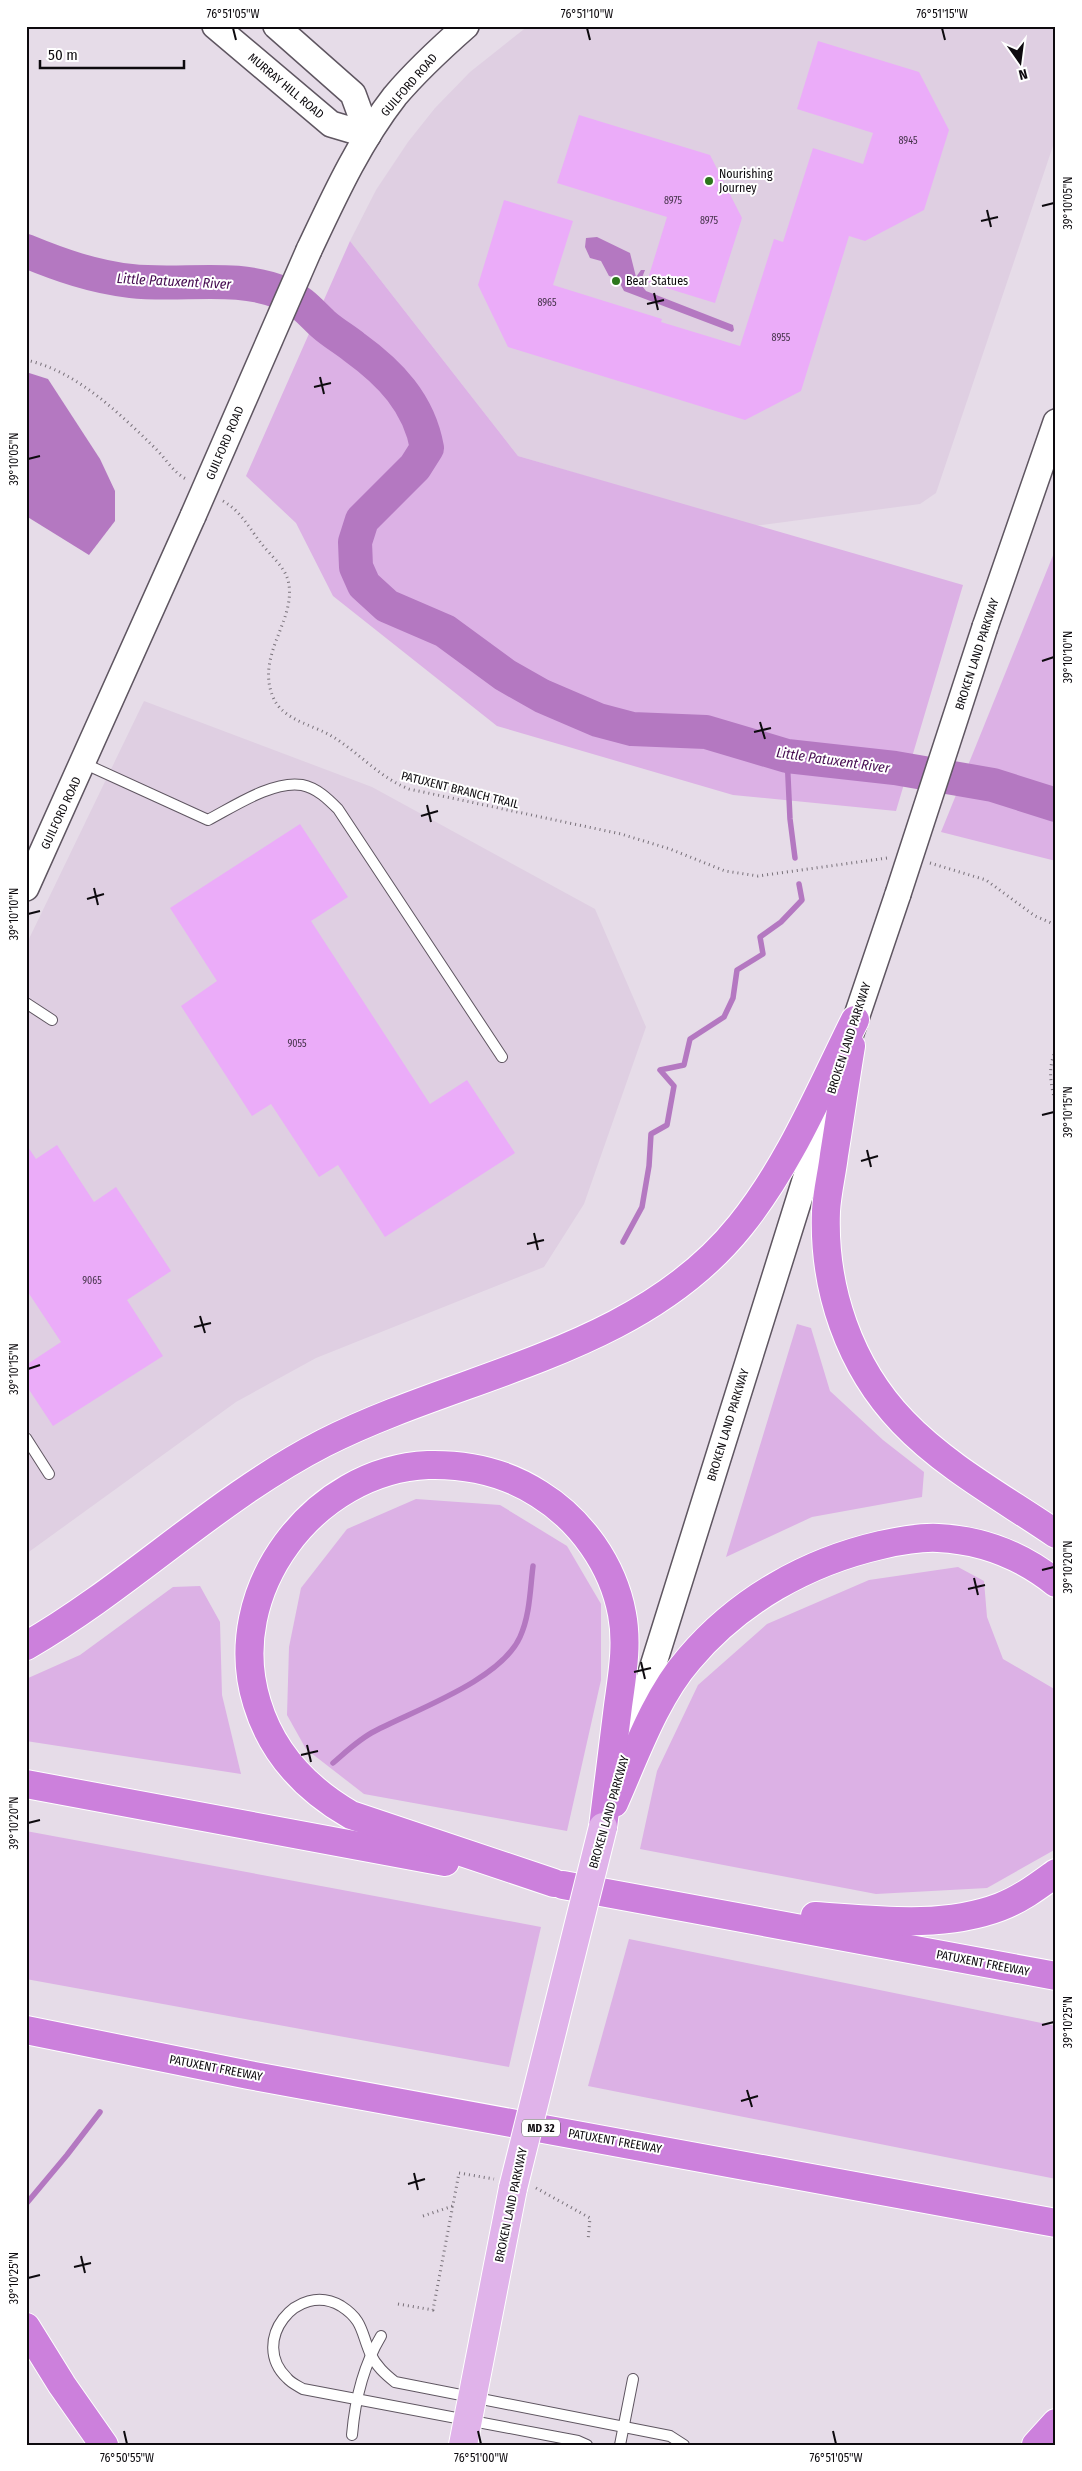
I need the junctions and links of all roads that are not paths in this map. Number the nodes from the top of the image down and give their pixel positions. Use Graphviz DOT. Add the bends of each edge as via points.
graph roads {
  1 [pos="215,26"];
  2 [pos="276,26"];
  3 [pos="466,26"];
  4 [pos="368,135"];
  5 [pos="1056,422"];
  6 [pos="83,763"];
  7 [pos="26,888"];
  8 [pos="26,1003"];
  9 [pos="52,1020"];
  10 [pos="855,1020"];
  11 [pos="502,1057"];
  12 [pos="26,1438"];
  13 [pos="49,1474"];
  14 [pos="1056,1534"];
  15 [pos="1056,1583"];
  16 [pos="26,1646"];
  17 [pos="26,1784"];
  18 [pos="603,1827"];
  19 [pos="1056,1873"];
  20 [pos="554,1883"];
  21 [pos="679,1906"];
  22 [pos="1056,1976"];
  23 [pos="26,2030"];
  24 [pos="1056,2223"];
  25 [pos="26,2327"];
  26 [pos="381,2336"];
  27 [pos="370,2354"];
  28 [pos="633,2379"];
  29 [pos="356,2399"];
  30 [pos="467,2420"];
  31 [pos="1056,2423"];
  32 [pos="624,2426"];
  33 [pos="352,2435"];
  34 [pos="104,2445"];
  35 [pos="587,2445"];
  36 [pos="620,2445"];
  37 [pos="684,2445"];
  38 [pos="1036,2445"];
  1 -- 4 [label="street, MURRAY HILL ROAD" via="331,124"];
  2 -- 4 [label="street" via="353,94"];
  3 -- 4 [label="street, GUILFORD ROAD" via="433,55 395,96"];
  4 -- 6 [label="street, GUILFORD ROAD, bridge" via="308,250"];
  5 -- 10 [label="street, BROKEN LAND PARKWAY, bridge"];
  6 -- 7 [label="street, GUILFORD ROAD"];
  6 -- 11 [label="lane" via="208,820 264,791 286,785 302,785 326,797 338,809"];
  8 -- 9 [label="lane"];
  10 -- 14 [label="highway" via="826,1209 828,1262 835,1300 850,1346 874,1386 903,1422 964,1472"];
  10 -- 16 [label="highway" via="784,1163 739,1227 700,1267 658,1299 623,1321 579,1341 375,1420 323,1444 218,1510 72,1619"];
  10 -- 18 [label="street, BROKEN LAND PARKWAY"];
  12 -- 13 [label="lane"];
  15 -- 18 [label="highway" via="1035,1566 1007,1552 978,1543 937,1538 900,1541 860,1550 823,1562 783,1581 747,1604 688,1659 672,1682"];
  17 -- 20 [label="highway, PATUXENT FREEWAY"];
  18 -- 20 [label="highway" via="624,1653 622,1615 615,1586 581,1529 552,1502 526,1485 493,1471 452,1464 383,1472 354,1484 325,1502 303,1522 265,1580 255,1610 250,1641 256,1702 281,1755 326,1801 351,1815"];
  18 -- 30 [label="main road, BROKEN LAND PARKWAY, bridge" via="513,2188"];
  19 -- 21 [label="highway" via="1028,1893 1000,1907 969,1916 894,1921"];
  20 -- 21 [label="highway, PATUXENT FREEWAY"];
  21 -- 22 [label="highway, PATUXENT FREEWAY"];
  23 -- 24 [label="highway, PATUXENT FREEWAY / MD 32"];
  25 -- 34 [label="highway" via="62,2386"];
  26 -- 27 [label="lane"];
  27 -- 29 [label="lane"];
  27 -- 29 [label="lane" via="362,2327 353,2316 339,2305 321,2300 292,2309 280,2321 274,2336 273,2352 278,2368 288,2379 303,2389"];
  27 -- 30 [label="lane" via="382,2372 395,2382"];
  28 -- 32 [label="lane"];
  29 -- 30 [label="lane"];
  29 -- 33 [label="lane"];
  30 -- 32 [label="lane"];
  30 -- 35 [label="lane"];
  31 -- 38 [label="highway"];
  32 -- 36 [label="lane"];
  32 -- 37 [label="lane" via="670,2436"];
}
